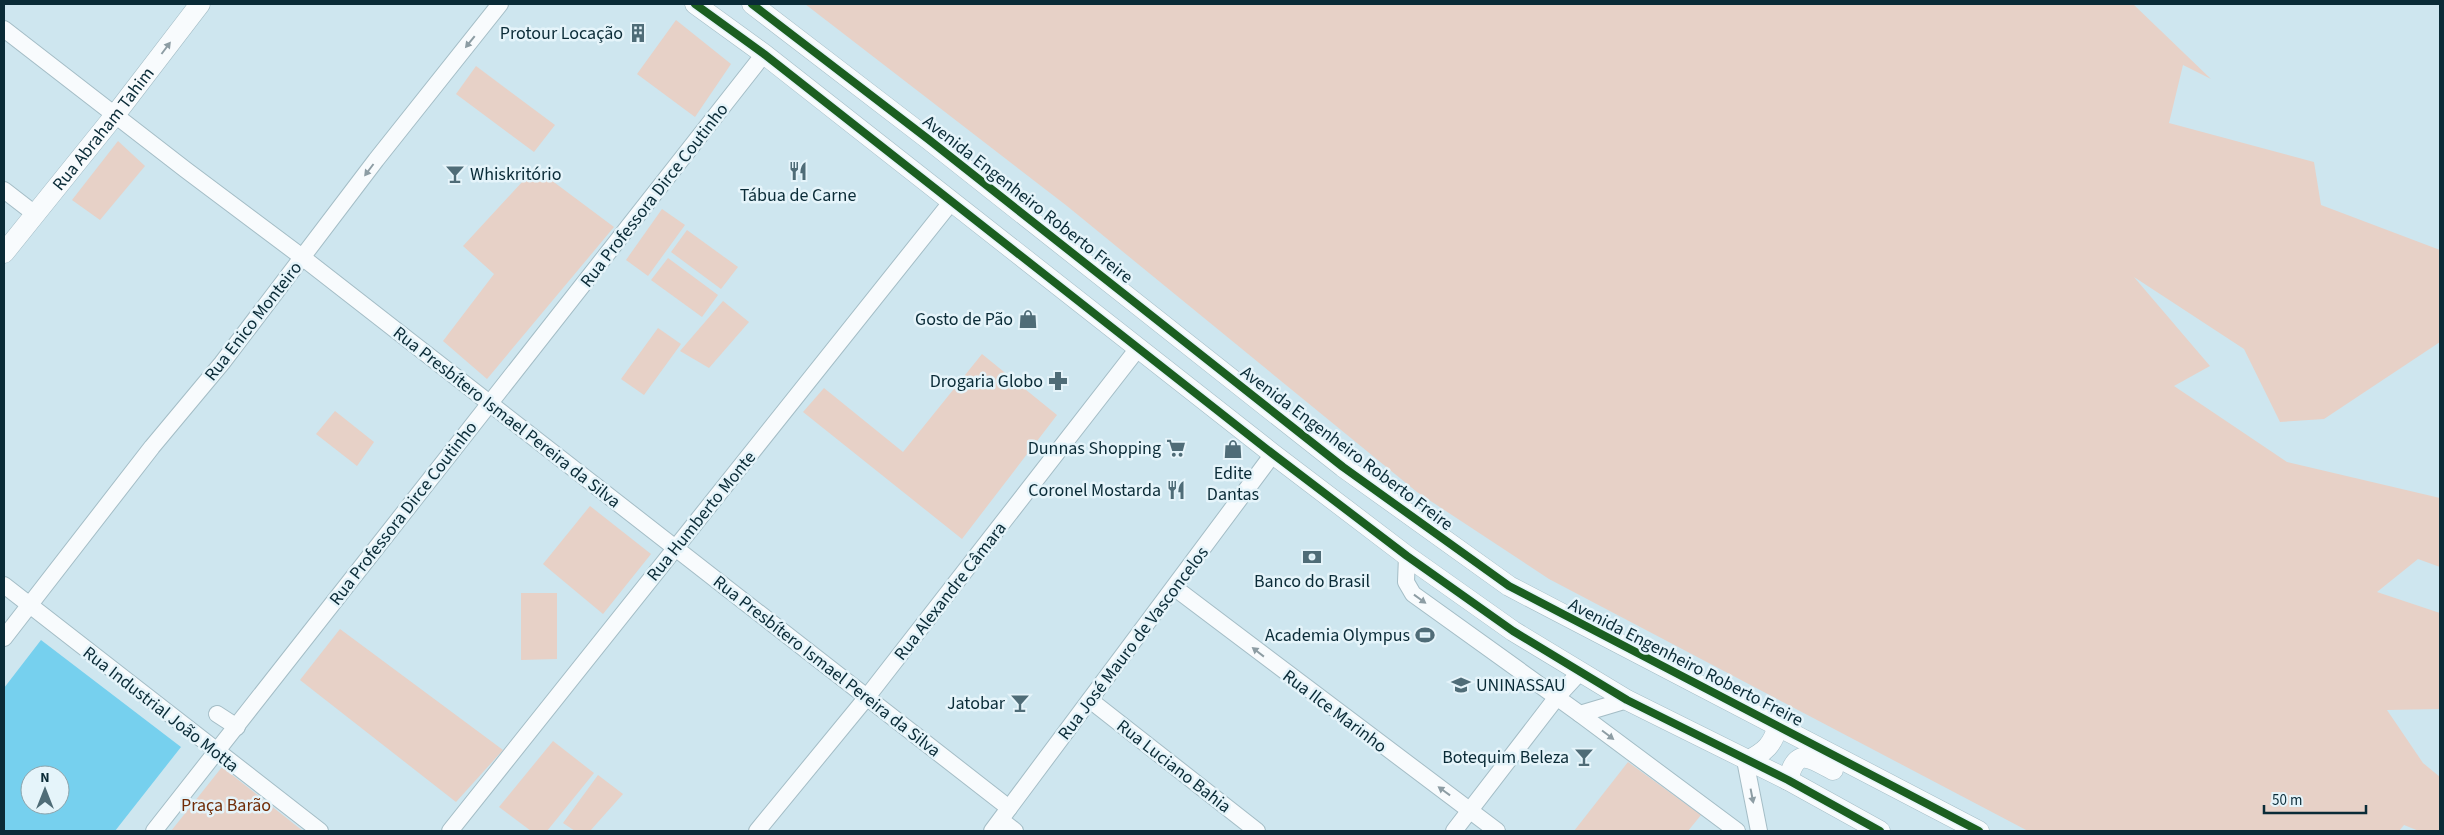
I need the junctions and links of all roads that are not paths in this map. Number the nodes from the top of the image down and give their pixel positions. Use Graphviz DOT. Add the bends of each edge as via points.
graph roads {
  1 [pos="200,4"];
  2 [pos="500,4"];
  3 [pos="695,4"];
  4 [pos="752,4"];
  5 [pos="4,29"];
  6 [pos="764,54"];
  7 [pos="115,115"];
  8 [pos="4,190"];
  9 [pos="952,201"];
  10 [pos="35,214"];
  11 [pos="4,253"];
  12 [pos="302,257"];
  13 [pos="1139,347"];
  14 [pos="488,403"];
  15 [pos="1273,454"];
  16 [pos="675,548"];
  17 [pos="1407,556"];
  18 [pos="4,585"];
  19 [pos="1175,588"];
  20 [pos="29,605"];
  21 [pos="4,638"];
  22 [pos="1580,672"];
  23 [pos="868,697"];
  24 [pos="1557,698"];
  25 [pos="1090,700"];
  26 [pos="1627,700"];
  27 [pos="217,714"];
  28 [pos="1580,714"];
  29 [pos="1778,725"];
  30 [pos="237,727"];
  31 [pos="217,753"];
  32 [pos="1746,761"];
  33 [pos="1788,780"];
  34 [pos="1895,788"];
  35 [pos="1470,810"];
  36 [pos="1001,820"];
  37 [pos="154,831"];
  38 [pos="320,831"];
  39 [pos="450,831"];
  40 [pos="757,831"];
  41 [pos="1015,831"];
  42 [pos="1257,831"];
  43 [pos="1454,831"];
  44 [pos="1497,831"];
  45 [pos="1736,831"];
  46 [pos="1759,831"];
  47 [pos="1880,831"];
  48 [pos="1979,831"];
  7 -- 1 [label="main road, Rua Abraham Tahim, one-way"];
  2 -- 12 [label="street, Rua Enico Monteiro, one-way"];
  3 -- 6 [label="main road"];
  4 -- 29 [label="main road, Avenida Engenheiro Roberto Freire" via="928,138 1343,467 1461,553 1509,586 1573,621"];
  5 -- 7 [label="street, Rua Presbítero Ismael Pereira da Silva"];
  6 -- 9 [label="main road"];
  6 -- 14 [label="street, Rua Professora Dirce Coutinho"];
  7 -- 10 [label="main road, Rua Abraham Tahim"];
  7 -- 12 [label="street, Rua Presbítero Ismael Pereira da Silva"];
  8 -- 10 [label="street"];
  9 -- 13 [label="main road"];
  9 -- 16 [label="street, Rua Humberto Monte"];
  10 -- 11 [label="main road, Rua Abraham Tahim"];
  12 -- 14 [label="street, Rua Presbítero Ismael Pereira da Silva"];
  12 -- 20 [label="street, Rua Enico Monteiro" via="222,364 152,447"];
  13 -- 15 [label="main road"];
  13 -- 23 [label="street, Rua Alexandre Câmara"];
  14 -- 16 [label="street, Rua Presbítero Ismael Pereira da Silva"];
  14 -- 30 [label="street, Rua Professora Dirce Coutinho"];
  15 -- 17 [label="main road"];
  15 -- 19 [label="street, Rua José Mauro de Vasconcelos"];
  16 -- 23 [label="street, Rua Presbítero Ismael Pereira da Silva"];
  16 -- 39 [label="street, Rua Humberto Monte"];
  17 -- 22 [label="main road" via="1513,631"];
  17 -- 24 [label="street, one-way" via="1406,582 1413,594"];
  18 -- 20 [label="street, Rua Industrial João Motta"];
  19 -- 25 [label="street, Rua José Mauro de Vasconcelos"];
  35 -- 19 [label="street, Rua Ilce Marinho, one-way" via="1301,686"];
  20 -- 21 [label="street, Rua Enico Monteiro"];
  20 -- 31 [label="street, Rua Industrial João Motta"];
  22 -- 24 [label="street"];
  22 -- 26 [label="main road"];
  23 -- 36 [label="street, Rua Presbítero Ismael Pereira da Silva"];
  23 -- 40 [label="street, Rua Alexandre Câmara"];
  24 -- 28 [label="street"];
  24 -- 35 [label="street"];
  25 -- 36 [label="street, Rua José Mauro de Vasconcelos"];
  25 -- 42 [label="street, Rua Luciano Bahia"];
  26 -- 28 [label="street"];
  26 -- 32 [label="main road"];
  27 -- 30 [label="street"];
  28 -- 45 [label="street, one-way"];
  29 -- 32 [label="main road" via="1771,744 1764,752"];
  29 -- 34 [label="main road, Avenida Engenheiro Roberto Freire"];
  30 -- 31 [label="street, Rua Professora Dirce Coutinho"];
  31 -- 37 [label="street, Rua Professora Dirce Coutinho"];
  31 -- 38 [label="street, Rua Industrial João Motta"];
  32 -- 33 [label="main road"];
  32 -- 46 [label="street, one-way"];
  33 -- 34 [label="main road" via="1791,767 1802,757 1870,789"];
  33 -- 47 [label="main road"];
  34 -- 48 [label="main road, Avenida Engenheiro Roberto Freire"];
  35 -- 43 [label="street"];
  35 -- 44 [label="street, Rua Ilce Marinho"];
  36 -- 41 [label="street, Rua Presbítero Ismael Pereira da Silva"];
}
